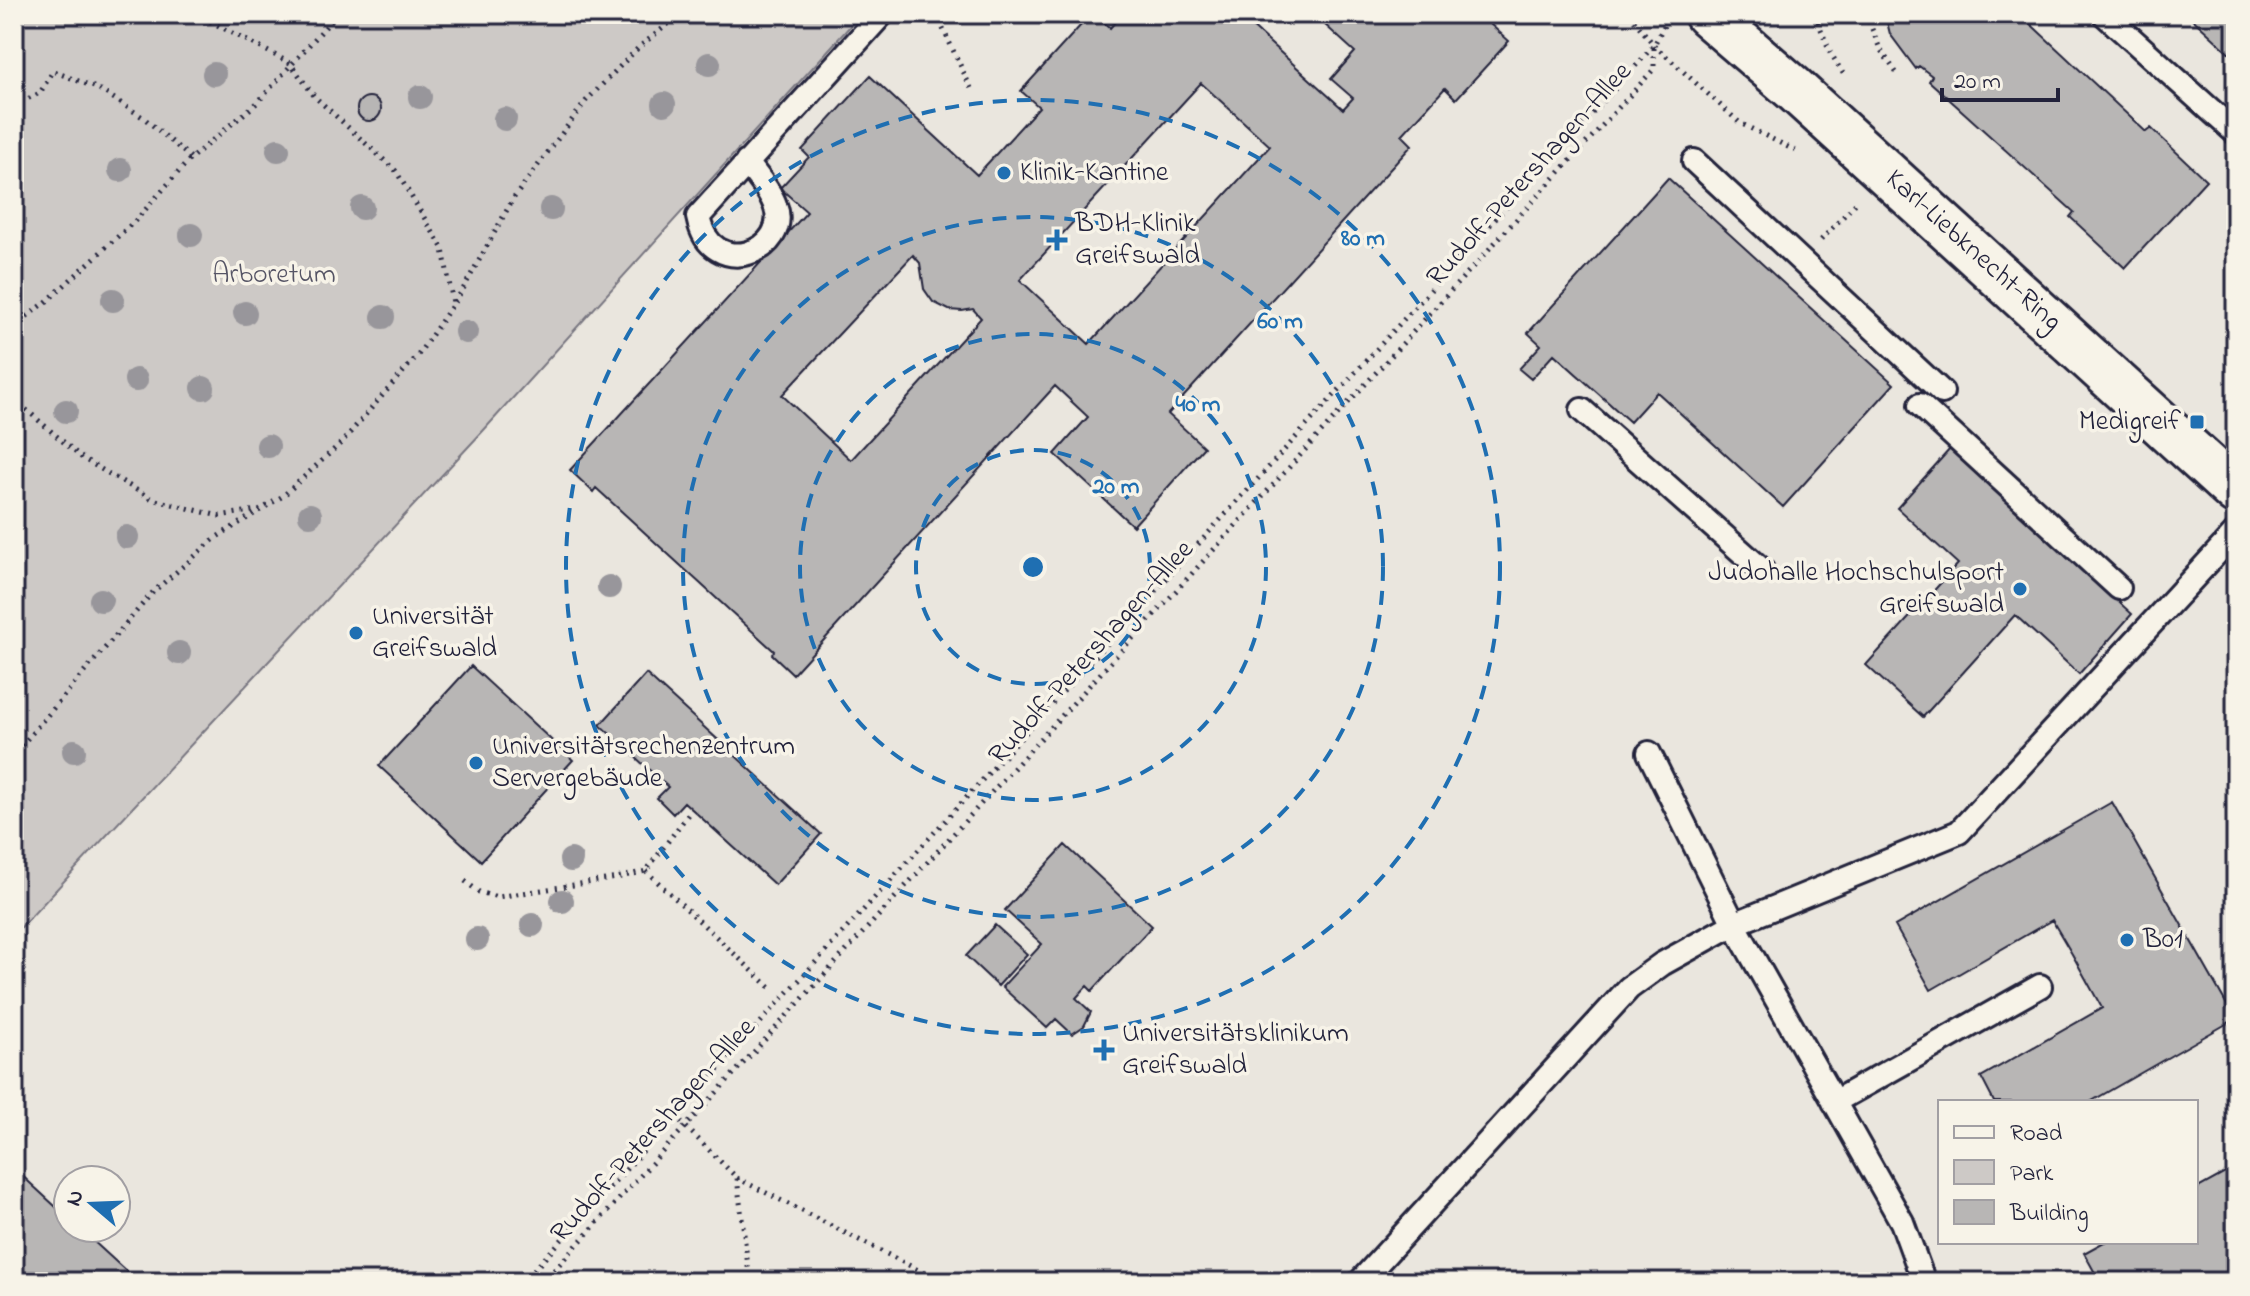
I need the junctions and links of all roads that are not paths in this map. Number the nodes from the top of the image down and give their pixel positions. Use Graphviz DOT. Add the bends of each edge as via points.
graph roads {
  1 [pos="882,14"];
  2 [pos="1707,14"];
  3 [pos="2104,14"];
  4 [pos="2236,133"];
  5 [pos="1694,161"];
  6 [pos="747,162"];
  7 [pos="1942,392"];
  8 [pos="1920,405"];
  9 [pos="1582,410"];
  10 [pos="2236,492"];
  11 [pos="2236,532"];
  12 [pos="1762,570"];
  13 [pos="2119,588"];
  14 [pos="1649,753"];
  15 [pos="1734,924"];
  16 [pos="2040,986"];
  17 [pos="1834,1102"];
  18 [pos="1360,1282"];
  19 [pos="1924,1282"];
  1 -- 6 [label="lane"];
  2 -- 10 [label="street, Karl-Liebknecht-Ring"];
  3 -- 4 [label="lane"];
  5 -- 7 [label="lane"];
  8 -- 13 [label="lane"];
  9 -- 12 [label="lane"];
  11 -- 15 [label="lane" via="1959,832"];
  14 -- 15 [label="lane"];
  15 -- 17 [label="lane"];
  15 -- 18 [label="lane" via="1629,988"];
  16 -- 17 [label="lane"];
  17 -- 19 [label="lane" via="1902,1222"];
}
